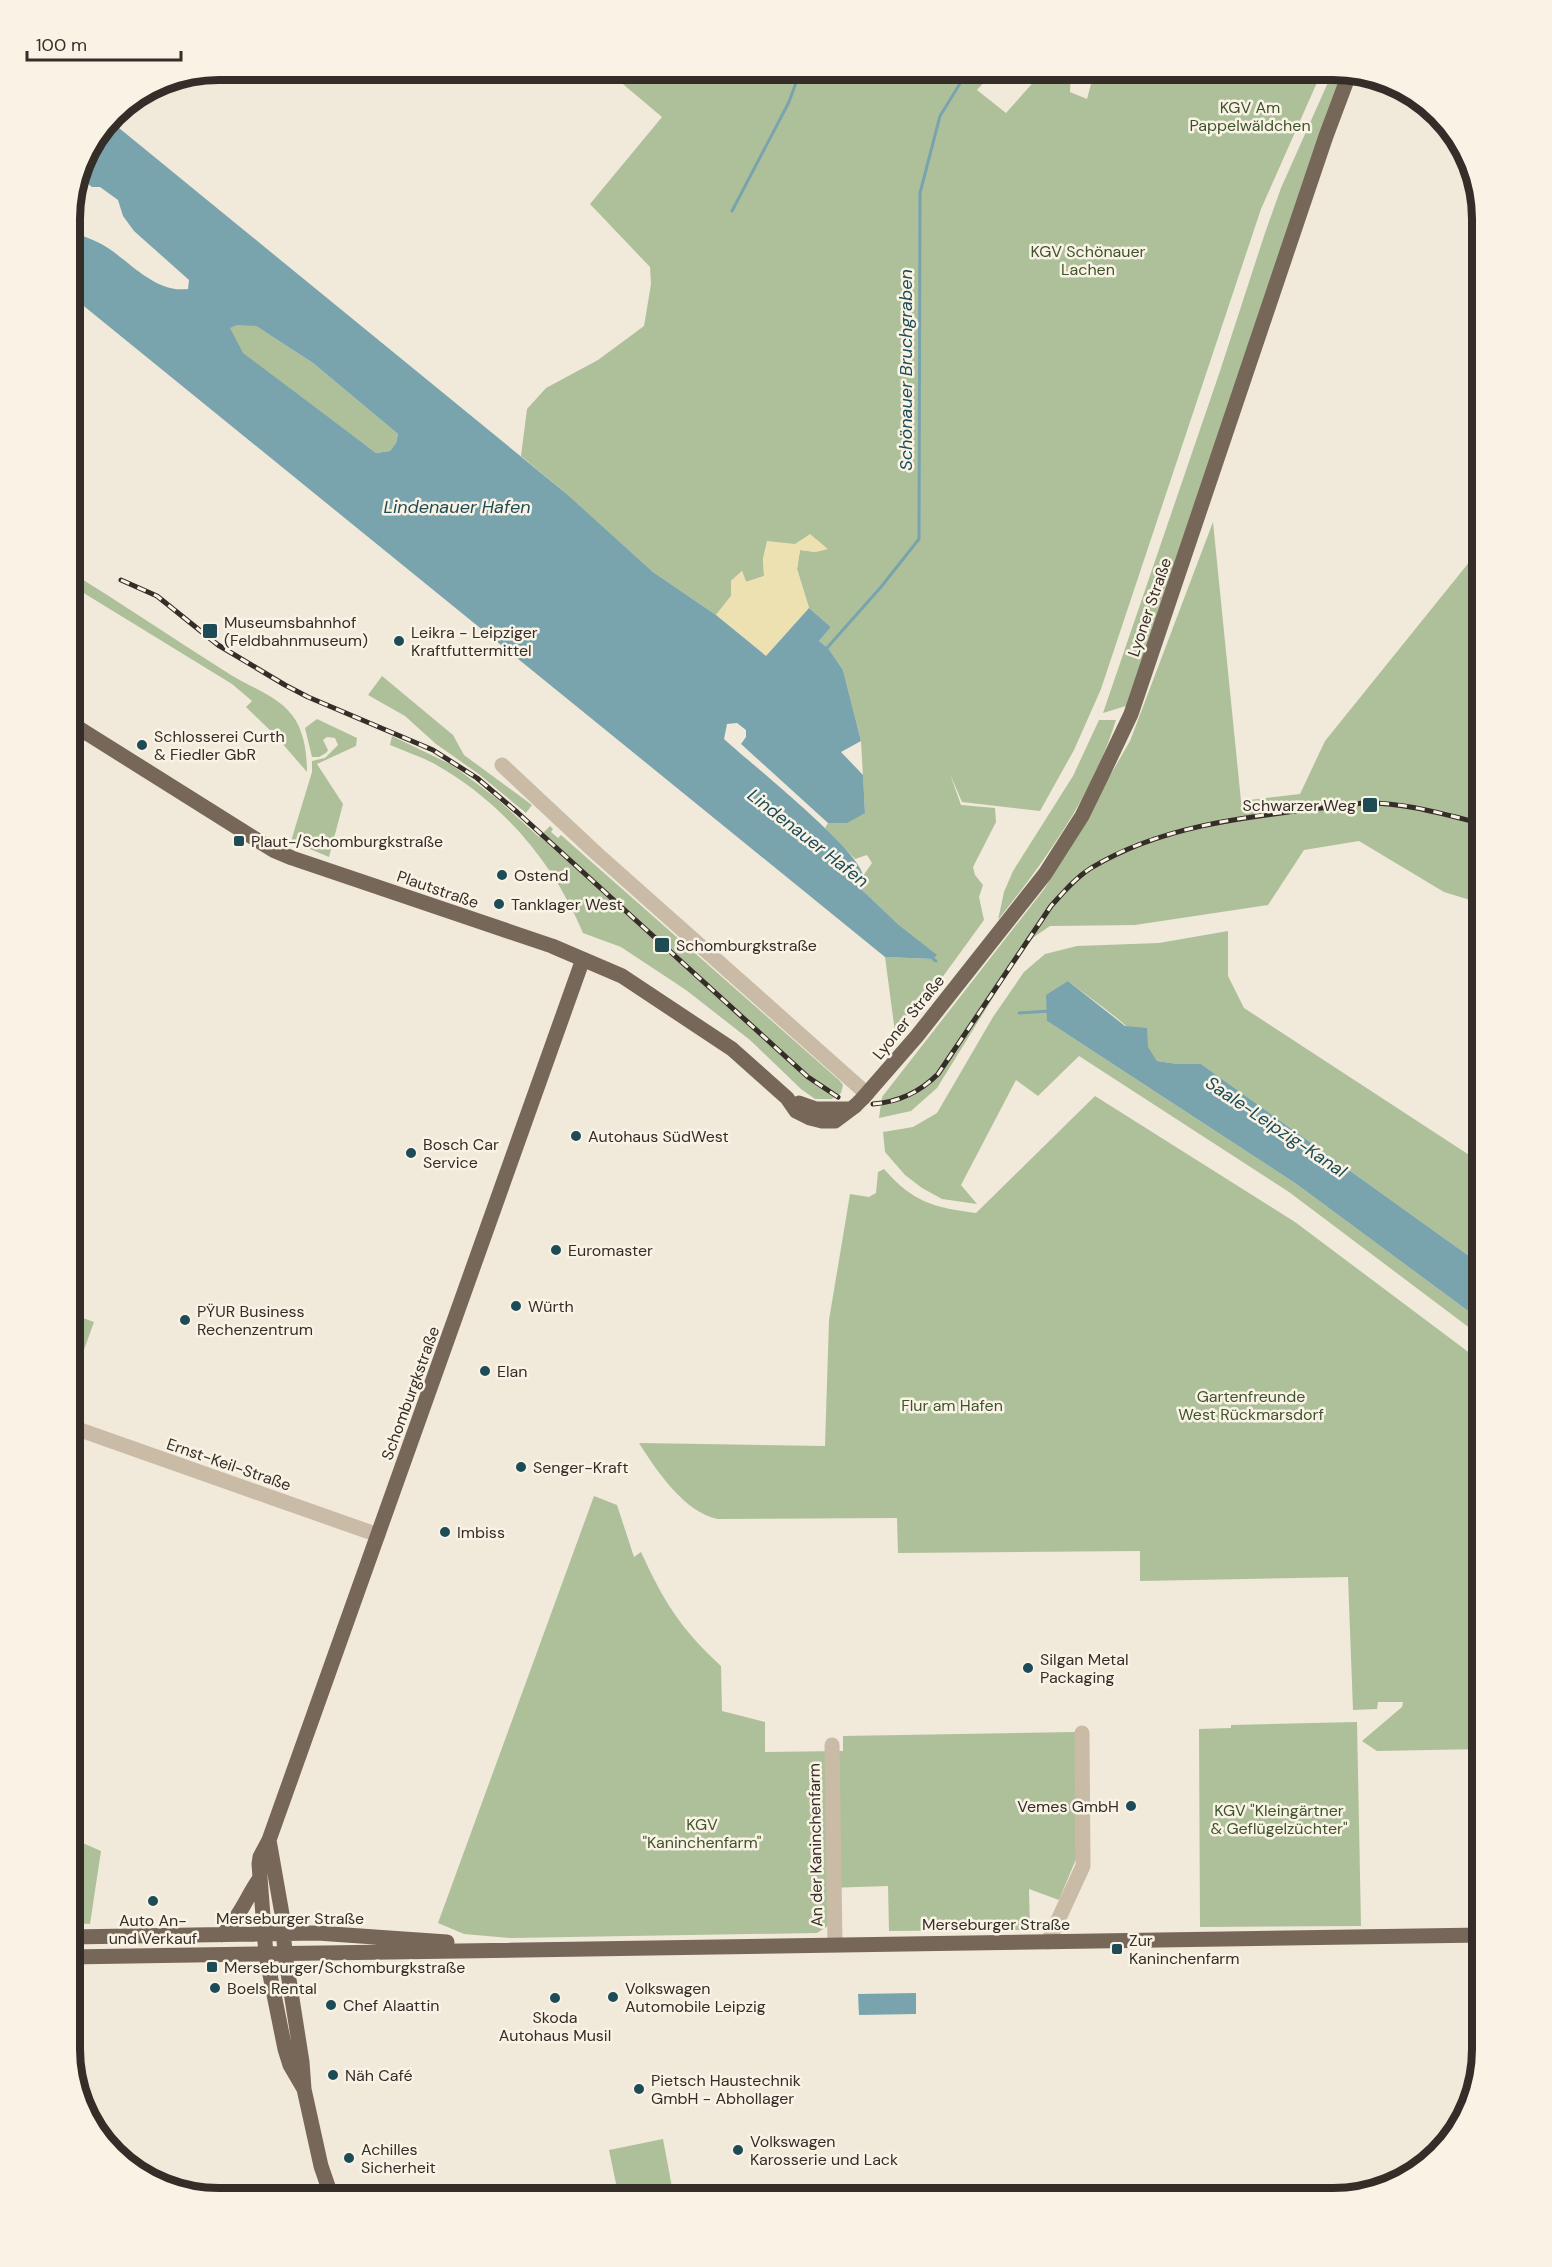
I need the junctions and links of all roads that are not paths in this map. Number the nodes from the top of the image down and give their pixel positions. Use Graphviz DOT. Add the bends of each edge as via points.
graph roads {
  1 [pos="1347,81"];
  2 [pos="80,729"];
  3 [pos="502,765"];
  4 [pos="583,959"];
  5 [pos="859,1102"];
  6 [pos="80,1430"];
  7 [pos="378,1535"];
  8 [pos="1082,1733"];
  9 [pos="832,1745"];
  10 [pos="269,1840"];
  11 [pos="260,1878"];
  12 [pos="284,1933"];
  13 [pos="265,1934"];
  14 [pos="222,1935"];
  15 [pos="1472,1935"];
  16 [pos="80,1937"];
  17 [pos="1048,1942"];
  18 [pos="835,1944"];
  19 [pos="509,1950"];
  20 [pos="285,1954"];
  21 [pos="266,1955"];
  22 [pos="80,1957"];
  23 [pos="304,2089"];
  24 [pos="329,2187"];
  1 -- 5 [label="main road, Lyoner Straße" via="1127,724 1082,816 1045,874 917,1036"];
  2 -- 4 [label="main road, Plautstraße" via="273,850"];
  3 -- 5 [label="street"];
  4 -- 5 [label="main road, Plautstraße" via="622,976 732,1049 788,1098 796,1111 822,1121 835,1121"];
  4 -- 7 [label="main road, Schomburgkstraße"];
  6 -- 7 [label="street, Ernst-Keil-Straße"];
  7 -- 10 [label="main road, Schomburgkstraße"];
  8 -- 17 [label="street" via="1083,1866"];
  9 -- 18 [label="street, An der Kaninchenfarm"];
  10 -- 11 [label="main road, Schomburgkstraße" via="260,1857"];
  10 -- 12 [label="main road, Schomburgkstraße"];
  11 -- 13 [label="main road, Schomburgkstraße"];
  11 -- 14 [label="main road"];
  12 -- 13 [label="main road, Merseburger Straße"];
  12 -- 19 [label="main road, Merseburger Straße" via="362,1935"];
  12 -- 20 [label="main road, Schomburgkstraße"];
  13 -- 14 [label="main road, Merseburger Straße"];
  13 -- 21 [label="main road, Schomburgkstraße"];
  14 -- 16 [label="main road, Merseburger Straße"];
  15 -- 17 [label="main road, Merseburger Straße"];
  17 -- 18 [label="main road, Merseburger Straße"];
  18 -- 19 [label="main road, Merseburger Straße"];
  19 -- 20 [label="main road, Merseburger Straße"];
  20 -- 21 [label="main road, Merseburger Straße"];
  20 -- 23 [label="main road, Schomburgkstraße"];
  21 -- 22 [label="main road, Merseburger Straße"];
  21 -- 23 [label="main road, Schomburgkstraße" via="285,2049"];
  23 -- 24 [label="main road"];
}
